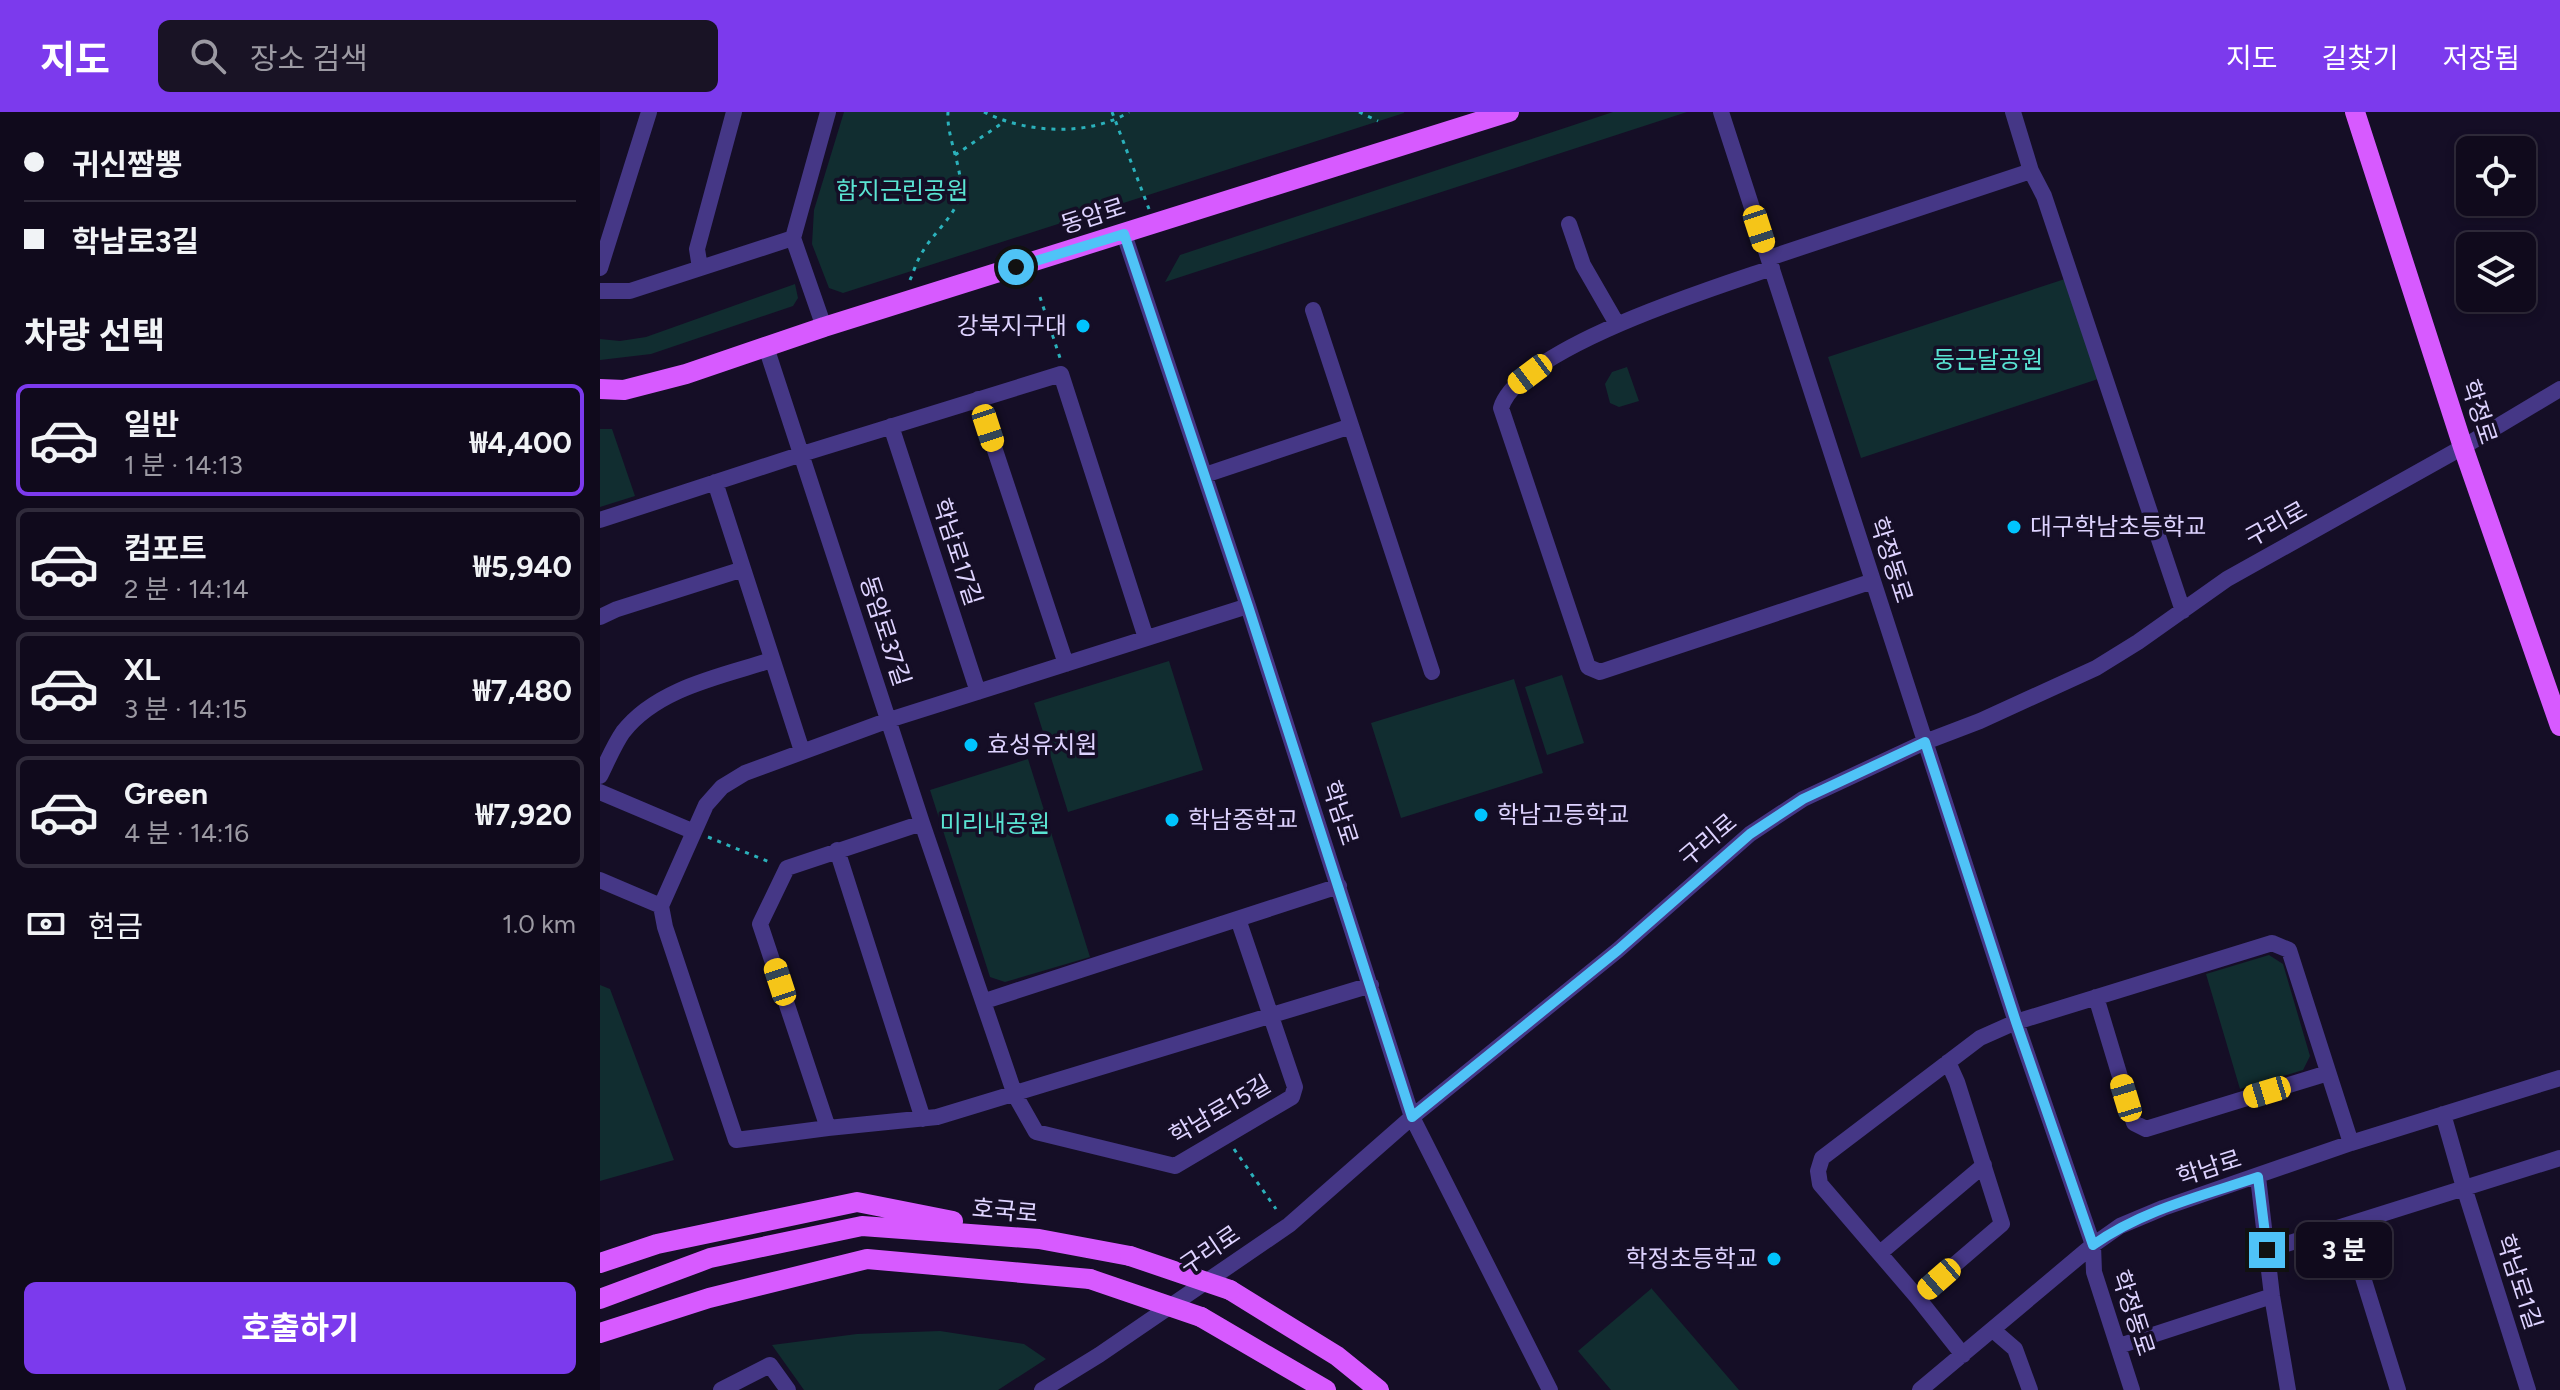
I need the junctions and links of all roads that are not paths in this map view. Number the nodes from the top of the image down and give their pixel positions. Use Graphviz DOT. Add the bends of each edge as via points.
graph roads {
  1 [pos="649,112"];
  2 [pos="734,112"];
  3 [pos="828,112"];
  4 [pos="1509,112"];
  5 [pos="1721,112"];
  6 [pos="2013,112"];
  7 [pos="2355,112"];
  8 [pos="2031,171"];
  9 [pos="1569,224"];
  10 [pos="1124,234"];
  11 [pos="793,238"];
  12 [pos="1770,263"];
  13 [pos="600,268"];
  14 [pos="700,268"];
  15 [pos="600,291"];
  16 [pos="1313,310"];
  17 [pos="1617,324"];
  18 [pos="824,327"];
  19 [pos="766,347"];
  20 [pos="600,389"];
  21 [pos="2560,389"];
  22 [pos="978,399"];
  23 [pos="891,426"];
  24 [pos="1351,426"];
  25 [pos="2463,447"];
  26 [pos="802,454"];
  27 [pos="1205,475"];
  28 [pos="715,482"];
  29 [pos="600,520"];
  30 [pos="743,569"];
  31 [pos="1873,581"];
  32 [pos="1248,606"];
  33 [pos="2183,611"];
  34 [pos="600,617"];
  35 [pos="1146,638"];
  36 [pos="772,660"];
  37 [pos="1066,664"];
  38 [pos="1432,672"];
  39 [pos="978,692"];
  40 [pos="889,720"];
  41 [pos="2560,726"];
  42 [pos="1925,742"];
  43 [pos="802,751"];
  44 [pos="600,776"];
  45 [pos="600,792"];
  46 [pos="922,823"];
  47 [pos="692,831"];
  48 [pos="837,850"];
  49 [pos="600,880"];
  50 [pos="1339,886"];
  51 [pos="661,906"];
  52 [pos="1238,919"];
  53 [pos="1371,985"];
  54 [pos="2096,997"];
  55 [pos="985,1001"];
  56 [pos="1270,1014"];
  57 [pos="2016,1022"];
  58 [pos="1948,1062"];
  59 [pos="2328,1073"];
  60 [pos="2560,1078"];
  61 [pos="1015,1095"];
  62 [pos="2443,1114"];
  63 [pos="1412,1117"];
  64 [pos="923,1119"];
  65 [pos="828,1128"];
  66 [pos="2351,1143"];
  67 [pos="2560,1158"];
  68 [pos="1984,1165"];
  69 [pos="2258,1177"];
  70 [pos="2465,1189"];
  71 [pos="2347,1226"];
  72 [pos="1039,1239"];
  73 [pos="2093,1245"];
  74 [pos="2267,1250"];
  75 [pos="1880,1253"];
  76 [pos="600,1263"];
  77 [pos="2272,1296"];
  78 [pos="1917,1297"];
  79 [pos="709,1298"];
  80 [pos="600,1299"];
  81 [pos="1993,1330"];
  82 [pos="600,1333"];
  83 [pos="600,1345"];
  84 [pos="2119,1346"];
  85 [pos="1963,1355"];
  86 [pos="2395,1382"];
  87 [pos="721,1390"];
  88 [pos="788,1390"];
  89 [pos="1042,1390"];
  90 [pos="1326,1390"];
  91 [pos="1379,1390"];
  92 [pos="1550,1390"];
  93 [pos="1920,1390"];
  94 [pos="2030,1390"];
  95 [pos="2132,1390"];
  96 [pos="2288,1390"];
  97 [pos="2528,1390"];
  1 -- 13 [label="street"];
  2 -- 14 [label="street" via="697,249"];
  3 -- 11 [label="street"];
  4 -- 10 [label="main road, 동암로"];
  5 -- 12 [label="street, 학정동로"];
  6 -- 8 [label="street"];
  7 -- 25 [label="main road, 학정로"];
  8 -- 12 [label="street"];
  8 -- 33 [label="street" via="2044,196"];
  9 -- 17 [label="street" via="1583,265"];
  10 -- 18 [label="main road, 동암로"];
  10 -- 27 [label="street, 학남로"];
  11 -- 14 [label="street"];
  11 -- 18 [label="street"];
  12 -- 17 [label="street"];
  12 -- 31 [label="street, 학정동로"];
  14 -- 15 [label="street" via="630,291"];
  16 -- 24 [label="street"];
  17 -- 31 [label="street" via="1546,362 1504,396 1501,408 1588,667 1600,672"];
  18 -- 19 [label="main road, 동암로"];
  19 -- 20 [label="main road, 동암로" via="637,387"];
  19 -- 26 [label="street, 동암로37길"];
  21 -- 25 [label="street, 구리로"];
  22 -- 23 [label="street"];
  22 -- 35 [label="street" via="1061,374"];
  22 -- 37 [label="street"];
  23 -- 26 [label="street"];
  23 -- 39 [label="street, 학남로17길"];
  24 -- 27 [label="street"];
  24 -- 38 [label="street"];
  25 -- 33 [label="street, 구리로" via="2227,579"];
  25 -- 41 [label="main road, 학정로"];
  26 -- 28 [label="street"];
  26 -- 40 [label="street, 동암로37길"];
  27 -- 32 [label="street, 학남로"];
  28 -- 29 [label="street"];
  28 -- 30 [label="street"];
  30 -- 34 [label="street"];
  30 -- 36 [label="street"];
  31 -- 42 [label="street, 학정동로"];
  32 -- 35 [label="street"];
  32 -- 50 [label="street, 학남로"];
  33 -- 42 [label="street, 구리로" via="2096,668"];
  35 -- 37 [label="street"];
  36 -- 43 [label="street"];
  36 -- 44 [label="street" via="686,688 654,705 622,734"];
  37 -- 39 [label="street"];
  39 -- 40 [label="street"];
  40 -- 43 [label="street"];
  40 -- 46 [label="street, 동암로37길"];
  42 -- 57 [label="street, 학정동로"];
  42 -- 63 [label="street, 구리로" via="1803,799 1750,834 1618,950"];
  43 -- 47 [label="street" via="722,787"];
  45 -- 47 [label="street"];
  46 -- 48 [label="street"];
  46 -- 55 [label="street, 동암로37길"];
  47 -- 51 [label="street"];
  48 -- 64 [label="street"];
  48 -- 65 [label="street" via="787,868 760,924"];
  49 -- 51 [label="street"];
  50 -- 52 [label="street"];
  50 -- 53 [label="street, 학남로"];
  51 -- 65 [label="street" via="736,1140"];
  52 -- 55 [label="street"];
  52 -- 56 [label="street"];
  53 -- 56 [label="street"];
  53 -- 63 [label="street, 학남로"];
  54 -- 57 [label="street"];
  54 -- 59 [label="street" via="2272,943 2289,950"];
  54 -- 59 [label="street" via="2134,1123 2146,1129"];
  55 -- 61 [label="street, 동암로37길"];
  56 -- 61 [label="street"];
  56 -- 61 [label="street, 학남로15길" via="1295,1087 1292,1097 1175,1166 1036,1132"];
  57 -- 58 [label="street" via="1980,1038"];
  57 -- 73 [label="street, 학정동로"];
  58 -- 68 [label="street"];
  58 -- 75 [label="street" via="1822,1158 1820,1184"];
  59 -- 66 [label="street"];
  60 -- 62 [label="street, 학남로"];
  61 -- 64 [label="street"];
  62 -- 66 [label="street, 학남로"];
  62 -- 70 [label="street, 학남로1길"];
  63 -- 89 [label="street, 구리로" via="1289,1225"];
  63 -- 92 [label="street, 학남로"];
  64 -- 65 [label="street"];
  66 -- 69 [label="street, 학남로"];
  67 -- 70 [label="street"];
  68 -- 75 [label="street"];
  68 -- 78 [label="street" via="2002,1224"];
  69 -- 73 [label="street, 학남로" via="2148,1214"];
  69 -- 74 [label="street"];
  70 -- 71 [label="street"];
  70 -- 97 [label="street, 학남로1길"];
  71 -- 74 [label="street"];
  71 -- 86 [label="street"];
  72 -- 76 [label="main road" via="857,1202 657,1244"];
  72 -- 80 [label="main road, 호국로" via="862,1226 710,1258"];
  72 -- 91 [label="main road, 호국로, bridge" via="1130,1256 1230,1290 1337,1356"];
  73 -- 81 [label="street, 학남로"];
  73 -- 84 [label="street, 학정동로" via="2094,1272"];
  74 -- 77 [label="street"];
  75 -- 78 [label="street"];
  77 -- 84 [label="street"];
  77 -- 96 [label="street"];
  78 -- 85 [label="street"];
  79 -- 82 [label="main road"];
  79 -- 83 [label="main road"];
  79 -- 90 [label="main road, bridge" via="867,1259 1090,1279 1201,1317"];
  81 -- 85 [label="street, 학남로"];
  81 -- 94 [label="street" via="2015,1349"];
  84 -- 95 [label="street, 학정동로"];
  85 -- 93 [label="street, 학남로"];
  87 -- 88 [label="street" via="770,1365"];
}
